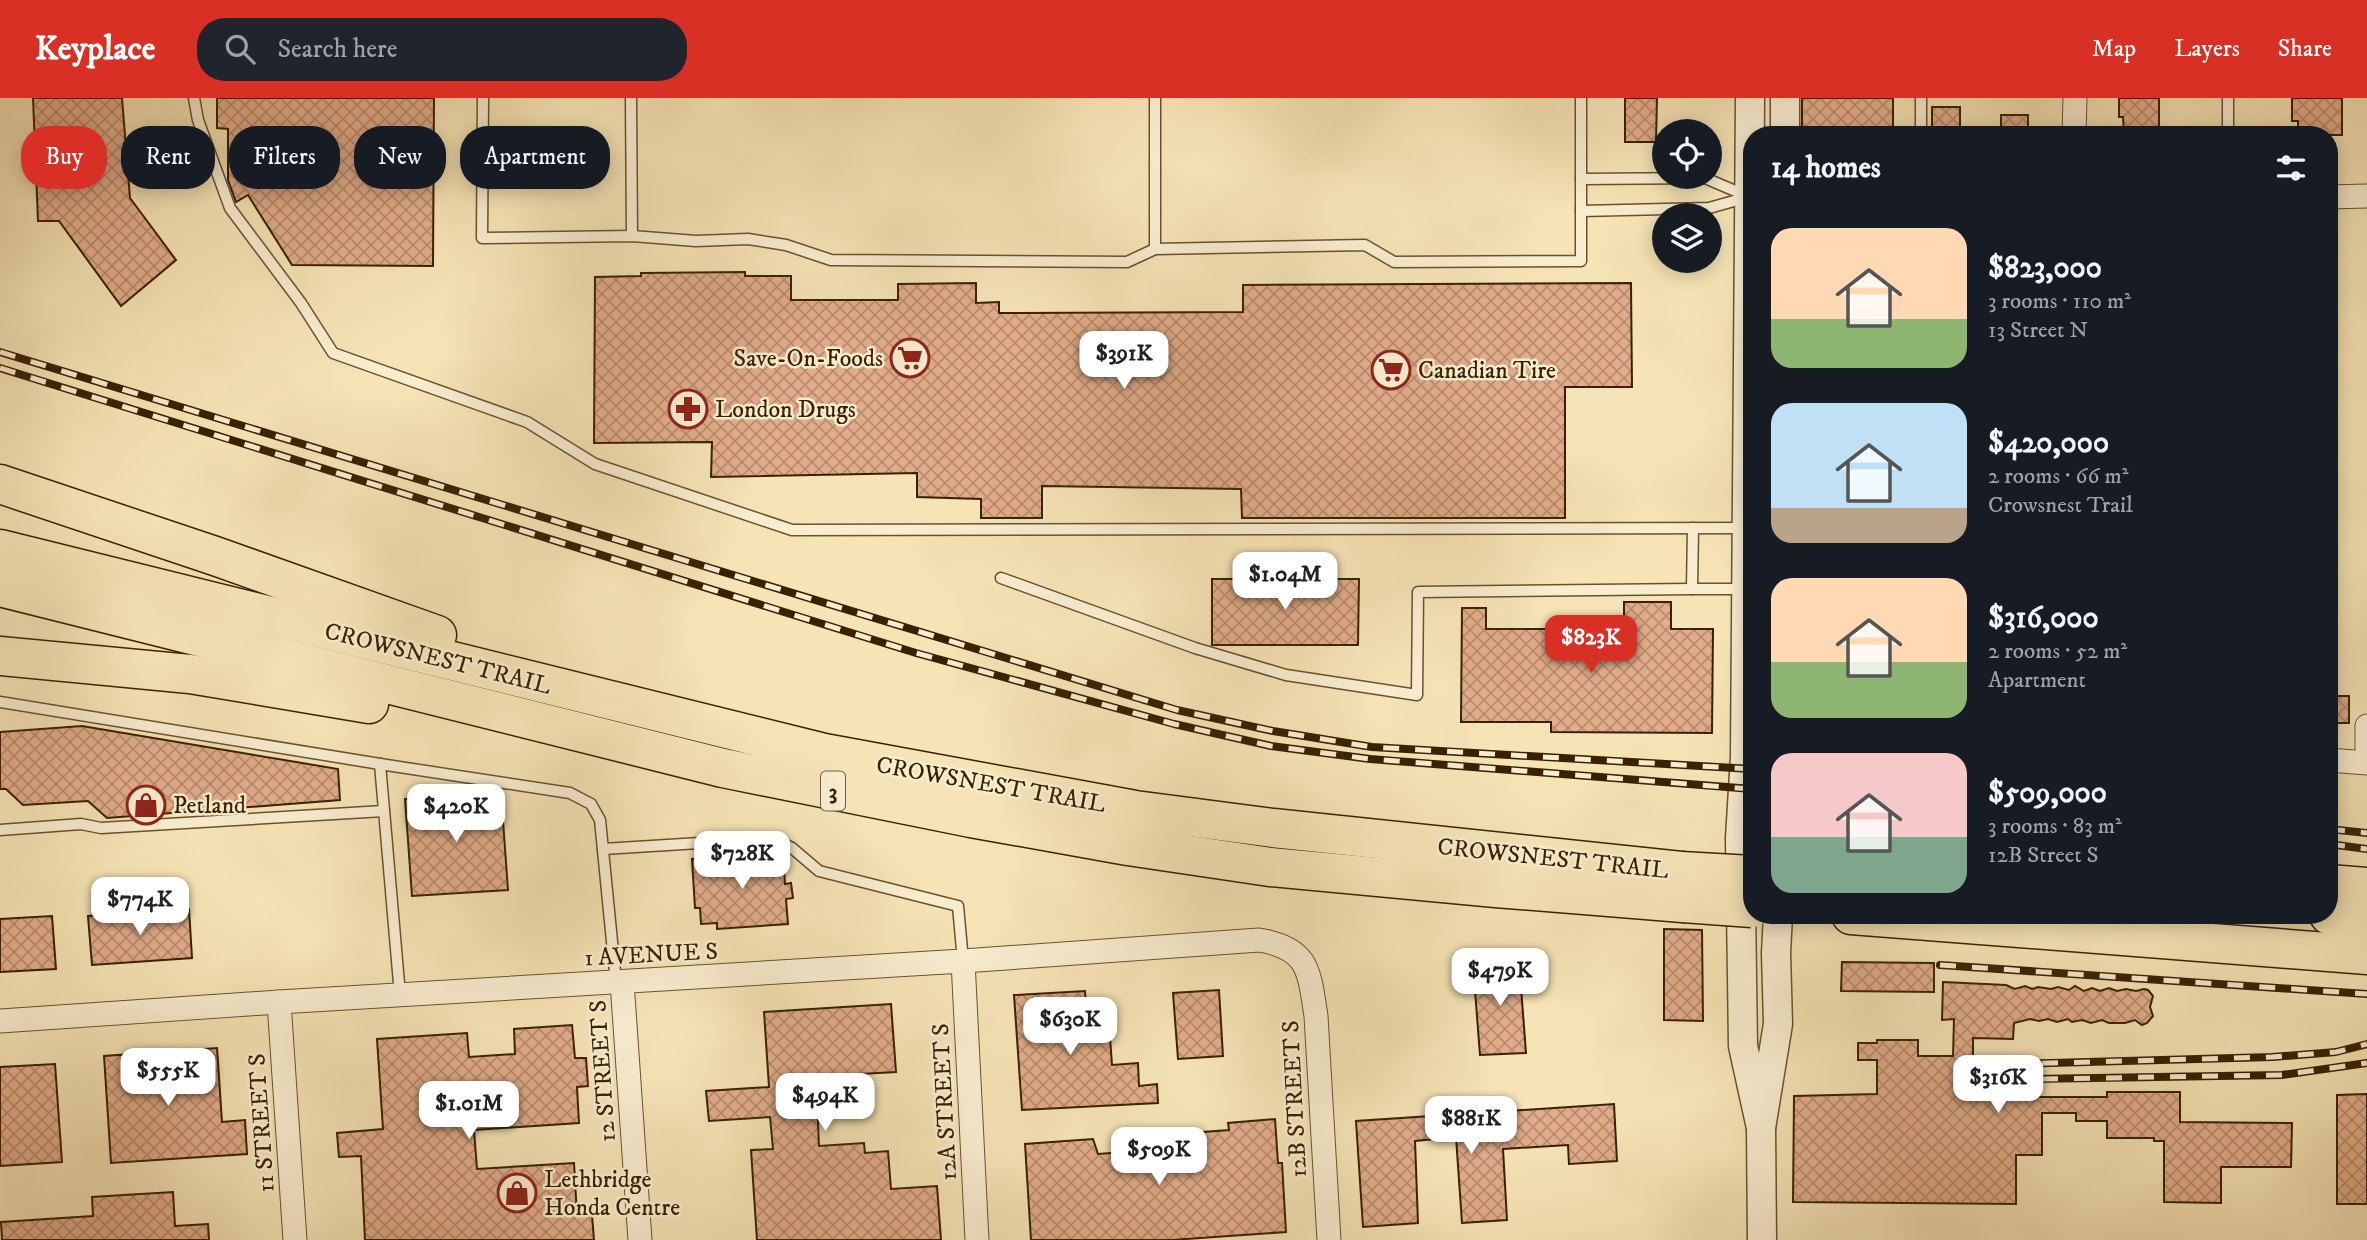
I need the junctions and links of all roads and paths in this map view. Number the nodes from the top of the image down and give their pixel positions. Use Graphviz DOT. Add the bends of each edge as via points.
graph roads {
  1 [pos="194,98"];
  2 [pos="483,98"];
  3 [pos="631,98"];
  4 [pos="1155,98"];
  5 [pos="1581,98"];
  6 [pos="1750,98"];
  7 [pos="1784,98"];
  8 [pos="1921,98"];
  9 [pos="2075,98"];
  10 [pos="2228,98"];
  11 [pos="483,117"];
  12 [pos="496,117"];
  13 [pos="1750,126"];
  14 [pos="1784,126"];
  15 [pos="1921,126"];
  16 [pos="2074,126"];
  17 [pos="2228,126"];
  18 [pos="1581,180"];
  19 [pos="1743,194"];
  20 [pos="2338,197"];
  21 [pos="2367,197"];
  22 [pos="1743,199"];
  23 [pos="1581,211"];
  24 [pos="632,236"];
  25 [pos="1155,249"];
  26 [pos="0,484"];
  27 [pos="1693,528"];
  28 [pos="1743,528"];
  29 [pos="0,549"];
  30 [pos="1001,578"];
  31 [pos="0,587"];
  32 [pos="1692,589"];
  33 [pos="1743,589"];
  34 [pos="0,656"];
  35 [pos="0,702"];
  36 [pos="650,710"];
  37 [pos="2367,726"];
  38 [pos="2338,761"];
  39 [pos="2367,762"];
  40 [pos="380,764"];
  41 [pos="723,768"];
  42 [pos="1743,789"];
  43 [pos="384,811"];
  44 [pos="0,830"];
  45 [pos="603,849"];
  46 [pos="1743,877"];
  47 [pos="2338,885"];
  48 [pos="1682,887"];
  49 [pos="2367,887"];
  50 [pos="1743,905"];
  51 [pos="2338,916"];
  52 [pos="2367,918"];
  53 [pos="1778,924"];
  54 [pos="1967,924"];
  55 [pos="2367,955"];
  56 [pos="1301,958"];
  57 [pos="963,961"];
  58 [pos="619,982"];
  59 [pos="400,995"];
  60 [pos="279,1002"];
  61 [pos="0,1021"];
  62 [pos="1761,1128"];
  63 [pos="295,1240"];
  64 [pos="640,1240"];
  65 [pos="977,1240"];
  66 [pos="1329,1240"];
  67 [pos="1762,1240"];
  1 -- 27 [label="lane" via="230,208 334,353 527,422 595,464 792,530"];
  2 -- 11 [label="lane"];
  3 -- 24 [label="lane"];
  4 -- 25 [label="lane"];
  5 -- 18 [label="lane"];
  6 -- 13 [label="street"];
  7 -- 14 [label="street"];
  8 -- 15 [label="lane"];
  9 -- 16 [label="street"];
  10 -- 17 [label="lane"];
  11 -- 12 [label="lane"];
  11 -- 24 [label="lane" via="488,174 482,237"];
  18 -- 19 [label="lane" via="1705,177"];
  18 -- 23 [label="lane"];
  20 -- 21 [label="street"];
  22 -- 23 [label="lane" via="1709,208"];
  23 -- 25 [label="lane" via="1581,261 1394,262 1365,245"];
  24 -- 25 [label="lane" via="748,239 786,245 831,260 1126,262"];
  26 -- 36 [label="highway"];
  27 -- 28 [label="lane"];
  27 -- 32 [label="lane"];
  29 -- 36 [label="highway, CROWSNEST TRAIL / 3"];
  30 -- 32 [label="lane" via="1195,648 1286,675 1417,695 1418,592"];
  31 -- 41 [label="highway, CROWSNEST TRAIL / 3"];
  32 -- 33 [label="lane"];
  34 -- 41 [label="highway" via="230,680"];
  35 -- 40 [label="lane"];
  36 -- 48 [label="highway, CROWSNEST TRAIL / 3" via="824,752 1135,810"];
  37 -- 39 [label="street"];
  38 -- 39 [label="street"];
  40 -- 43 [label="lane"];
  40 -- 45 [label="lane" via="581,797 597,813"];
  41 -- 48 [label="highway, CROWSNEST TRAIL / 3" via="1128,846 1270,867 1496,888"];
  42 -- 62 [label="street" via="1743,1046"];
  43 -- 44 [label="lane"];
  43 -- 59 [label="lane"];
  45 -- 57 [label="lane" via="775,840 819,871 958,906"];
  45 -- 58 [label="lane"];
  46 -- 48 [label="highway, CROWSNEST TRAIL / 3, bridge"];
  47 -- 49 [label="highway"];
  48 -- 50 [label="highway, CROWSNEST TRAIL / 3, bridge"];
  51 -- 52 [label="highway"];
  53 -- 62 [label="street" via="1778,1024"];
  54 -- 55 [label="highway"];
  56 -- 57 [label="street, 1 AVENUE S" via="1279,944 1259,940"];
  56 -- 66 [label="street, 12B STREET S" via="1317,1016"];
  57 -- 58 [label="street, 1 AVENUE S"];
  57 -- 65 [label="street, 12A STREET S"];
  58 -- 59 [label="street, 1 AVENUE S"];
  58 -- 64 [label="street, 12 STREET S"];
  59 -- 60 [label="street, 1 AVENUE S"];
  60 -- 61 [label="street, 1 AVENUE S"];
  60 -- 63 [label="street, 11 STREET S"];
  62 -- 67 [label="street"];
}
